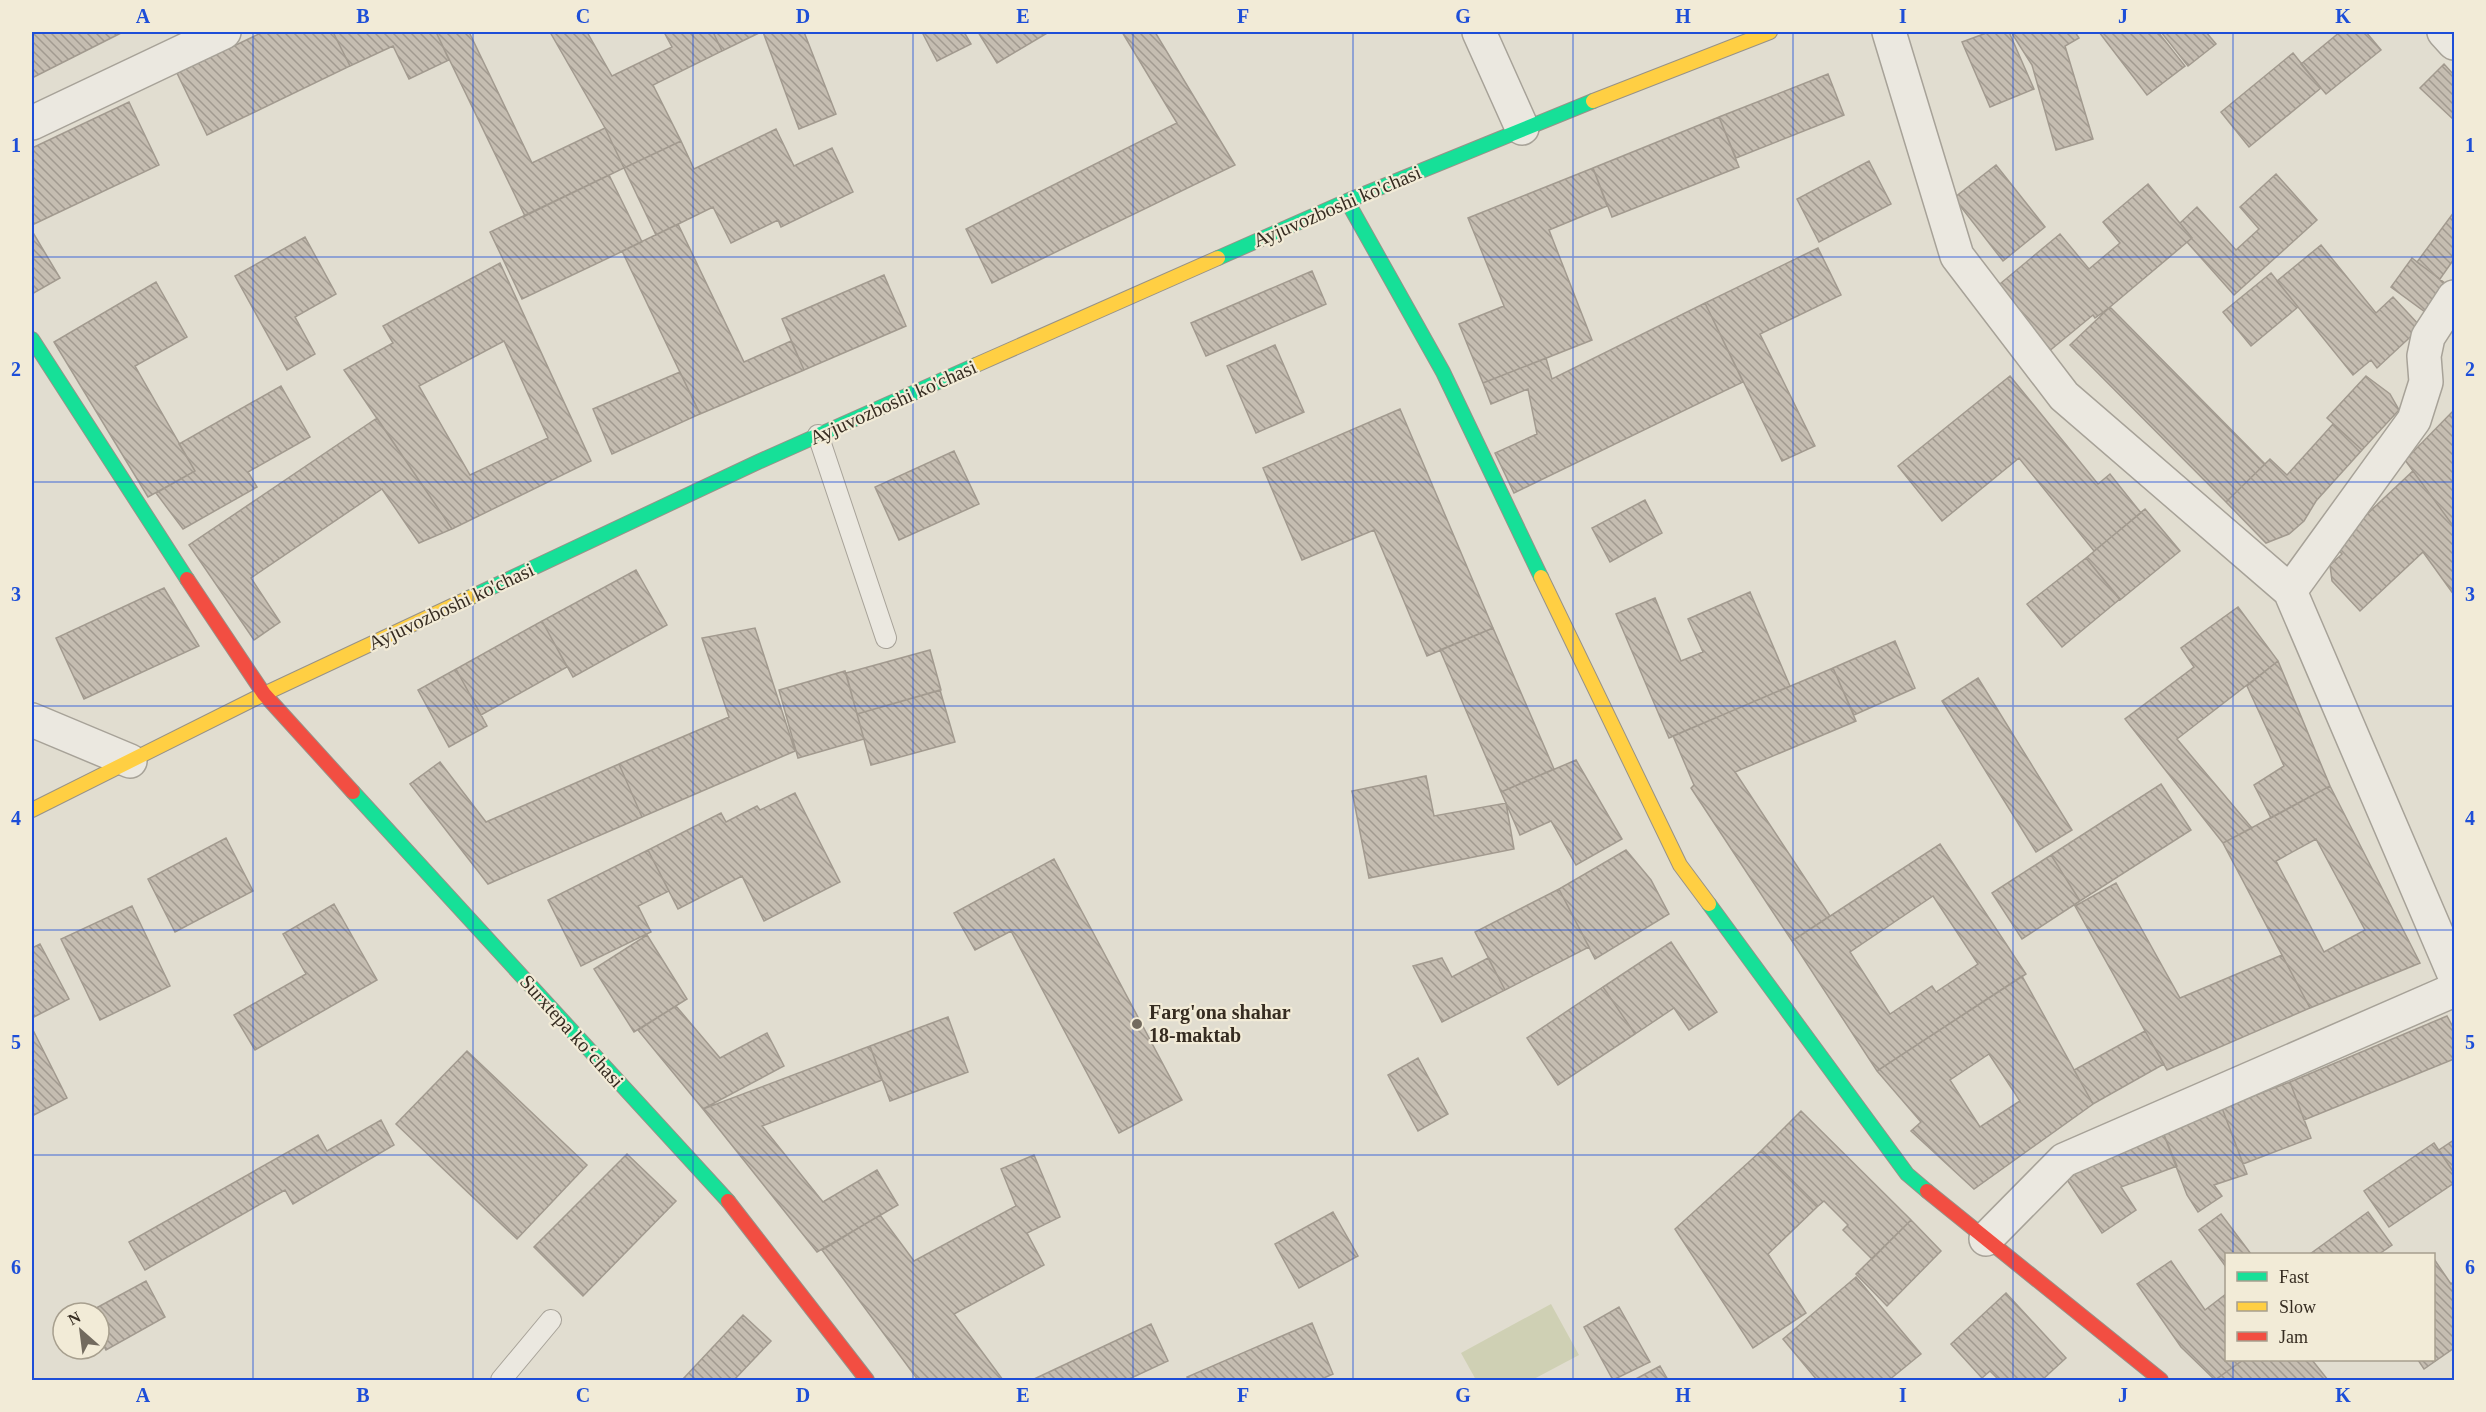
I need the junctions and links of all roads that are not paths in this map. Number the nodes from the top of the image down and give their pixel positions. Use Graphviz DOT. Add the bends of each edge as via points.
graph roads {
  1 [pos="224,32"];
  2 [pos="1479,32"];
  3 [pos="1889,32"];
  4 [pos="2444,32"];
  5 [pos="1763,33"];
  6 [pos="2454,43"];
  7 [pos="32,123"];
  8 [pos="1522,128"];
  9 [pos="1347,201"];
  10 [pos="2454,297"];
  11 [pos="32,339"];
  12 [pos="818,435"];
  13 [pos="2290,591"];
  14 [pos="886,638"];
  15 [pos="264,694"];
  16 [pos="32,720"];
  17 [pos="130,761"];
  18 [pos="32,810"];
  19 [pos="2454,975"];
  20 [pos="2454,990"];
  21 [pos="1986,1239"];
  22 [pos="551,1320"];
  23 [pos="501,1380"];
  24 [pos="867,1380"];
  25 [pos="2161,1380"];
  1 -- 7 [label="street"];
  2 -- 8 [label="street"];
  3 -- 13 [label="street" via="1957,256 2064,396"];
  4 -- 6 [label="street"];
  5 -- 8 [label="street, Ayjuvozboshi ko'chasi"];
  8 -- 9 [label="street, Ayjuvozboshi ko'chasi"];
  9 -- 12 [label="street, Ayjuvozboshi ko'chasi"];
  9 -- 21 [label="street" via="1443,372 1680,865 1906,1174"];
  10 -- 13 [label="street" via="2428,337 2424,356 2426,382 2414,420"];
  11 -- 15 [label="street, Surxtepa koʻchasi"];
  12 -- 14 [label="lane"];
  12 -- 15 [label="street, Ayjuvozboshi ko'chasi"];
  13 -- 19 [label="street"];
  15 -- 17 [label="street, Ayjuvozboshi ko'chasi"];
  15 -- 24 [label="street, Surxtepa koʻchasi" via="733,1207"];
  16 -- 17 [label="street"];
  17 -- 18 [label="street, Ayjuvozboshi ko'chasi"];
  20 -- 21 [label="street" via="2064,1160"];
  21 -- 25 [label="street"];
  22 -- 23 [label="lane"];
}
